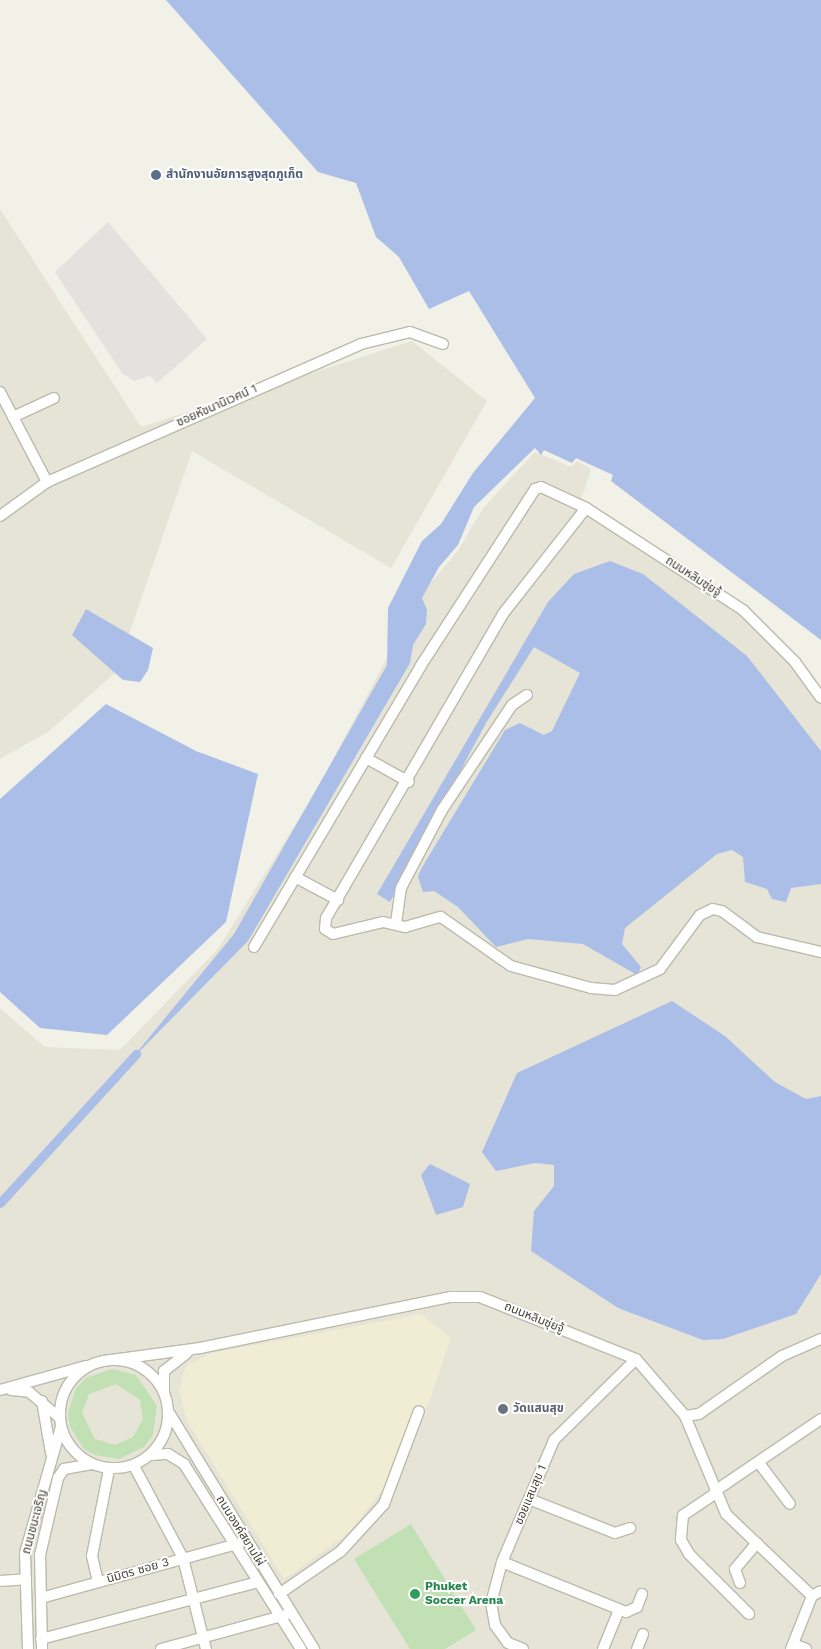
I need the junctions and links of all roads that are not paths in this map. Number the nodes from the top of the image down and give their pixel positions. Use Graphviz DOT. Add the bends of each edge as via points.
graph roads {
  1 [pos="443,344"];
  2 [pos="0,392"];
  3 [pos="54,398"];
  4 [pos="13,417"];
  5 [pos="47,482"];
  6 [pos="586,508"];
  7 [pos="0,516"];
  8 [pos="527,695"];
  9 [pos="821,698"];
  10 [pos="366,758"];
  11 [pos="409,782"];
  12 [pos="295,877"];
  13 [pos="338,900"];
  14 [pos="396,923"];
  15 [pos="254,947"];
  16 [pos="821,952"];
  17 [pos="821,1339"];
  18 [pos="200,1348"];
  19 [pos="636,1359"];
  20 [pos="111,1360"];
  21 [pos="95,1363"];
  22 [pos="0,1390"];
  23 [pos="165,1393"];
  24 [pos="41,1399"];
  25 [pos="169,1410"];
  26 [pos="419,1411"];
  27 [pos="685,1416"];
  28 [pos="821,1419"];
  29 [pos="61,1422"];
  30 [pos="152,1455"];
  31 [pos="759,1462"];
  32 [pos="51,1464"];
  33 [pos="91,1464"];
  34 [pos="134,1466"];
  35 [pos="109,1469"];
  36 [pos="715,1492"];
  37 [pos="529,1499"];
  38 [pos="790,1504"];
  39 [pos="630,1528"];
  40 [pos="246,1541"];
  41 [pos="757,1543"];
  42 [pos="235,1544"];
  43 [pos="183,1558"];
  44 [pos="502,1562"];
  45 [pos="26,1579"];
  46 [pos="0,1582"];
  47 [pos="98,1582"];
  48 [pos="258,1582"];
  49 [pos="740,1583"];
  50 [pos="818,1593"];
  51 [pos="279,1594"];
  52 [pos="642,1594"];
  53 [pos="41,1598"];
  54 [pos="193,1599"];
  55 [pos="619,1610"];
  56 [pos="292,1614"];
  57 [pos="748,1614"];
  58 [pos="280,1617"];
  59 [pos="643,1634"];
  60 [pos="203,1637"];
  61 [pos="42,1644"];
  62 [pos="792,1647"];
  63 [pos="28,1649"];
  64 [pos="161,1649"];
  65 [pos="206,1649"];
  66 [pos="301,1649"];
  67 [pos="314,1649"];
  68 [pos="523,1649"];
  69 [pos="603,1649"];
  70 [pos="637,1649"];
  71 [pos="806,1649"];
  1 -- 5 [label="street, ซอยหัชนานิเวศน์ 1" via="410,332 361,344"];
  2 -- 4 [label="street"];
  3 -- 4 [label="street"];
  4 -- 5 [label="street"];
  5 -- 7 [label="street, ซอยหัชนานิเวศน์ 1"];
  6 -- 9 [label="street, ถนนหลิมซุ่ยจู้" via="743,610 795,662"];
  6 -- 10 [label="street, ถนนหลิมซุ่ยจู้" via="541,487 529,496"];
  6 -- 11 [label="street" via="503,614"];
  8 -- 14 [label="street" via="502,718 442,810 401,888"];
  10 -- 11 [label="street"];
  10 -- 12 [label="street"];
  11 -- 13 [label="street"];
  12 -- 13 [label="street"];
  12 -- 15 [label="street"];
  13 -- 14 [label="street" via="326,918 325,929 333,934 356,926"];
  14 -- 16 [label="street" via="405,927 441,917 512,966 591,988 616,990 660,969 700,915 713,909 722,910 757,937"];
  17 -- 27 [label="street" via="782,1356 699,1414"];
  18 -- 19 [label="street, ถนนหลิมซุ่ยจู้" via="451,1297 480,1297"];
  18 -- 20 [label="street, ถนนหลิมซุ่ยจู้"];
  18 -- 23 [label="street, ถนนหลิมซุ่ยจู้" via="168,1364 163,1376"];
  19 -- 27 [label="street, ถนนหลิมซุ่ยจู้"];
  19 -- 37 [label="street, ซอยแสนสุข 1" via="554,1440"];
  20 -- 21 [label="street"];
  20 -- 23 [label="street" via="142,1367"];
  21 -- 22 [label="street"];
  21 -- 29 [label="street" via="67,1388"];
  22 -- 24 [label="street" via="29,1392"];
  23 -- 25 [label="street"];
  24 -- 29 [label="street"];
  24 -- 32 [label="street" via="49,1426"];
  25 -- 30 [label="street" via="167,1429"];
  25 -- 40 [label="street, ถนนองค์สยามไผ่"];
  26 -- 51 [label="street" via="384,1504 341,1551"];
  27 -- 36 [label="street, ถนนหลิมซุ่ยจู้"];
  28 -- 31 [label="street"];
  29 -- 32 [label="street, ถนนชนะเจริญ"];
  29 -- 33 [label="street" via="76,1454"];
  30 -- 34 [label="street"];
  30 -- 42 [label="street, ถนนองค์สยามไผ่" via="168,1454 184,1464"];
  31 -- 36 [label="street"];
  31 -- 38 [label="street"];
  32 -- 45 [label="street, ถนนชนะเจริญ" via="25,1554"];
  33 -- 35 [label="street"];
  33 -- 53 [label="street, ถนนชนะเจริญ" via="64,1469 58,1478 40,1555"];
  34 -- 35 [label="street"];
  34 -- 43 [label="street"];
  35 -- 47 [label="street" via="92,1556"];
  36 -- 41 [label="street, ถนนหลิมซุ่ยจู้" via="726,1514"];
  36 -- 57 [label="street" via="683,1515 682,1540 689,1554"];
  37 -- 39 [label="street" via="615,1533"];
  37 -- 44 [label="street, ซอยแสนสุข 1"];
  40 -- 42 [label="street, นิมิตร ซอย 3"];
  40 -- 51 [label="street, ถนนองค์สยามไผ่"];
  41 -- 49 [label="street" via="735,1569"];
  41 -- 50 [label="street, ถนนหลิมซุ่ยจู้"];
  42 -- 43 [label="street, นิมิตร ซอย 3"];
  42 -- 48 [label="street, ถนนองค์สยามไผ่"];
  43 -- 47 [label="street, นิมิตร ซอย 3"];
  43 -- 54 [label="street"];
  44 -- 55 [label="street"];
  44 -- 68 [label="street, ซอยแสนสุข 1" via="491,1603 495,1625 508,1643"];
  45 -- 46 [label="street"];
  45 -- 63 [label="street, ถนนชนะเจริญ"];
  47 -- 53 [label="street, นิมิตร ซอย 3"];
  48 -- 54 [label="street"];
  48 -- 58 [label="street, ถนนองค์สยามไผ่"];
  50 -- 62 [label="street"];
  51 -- 56 [label="street, ถนนองค์สยามไผ่"];
  52 -- 55 [label="street" via="633,1611"];
  53 -- 61 [label="street, ถนนชนะเจริญ"];
  54 -- 60 [label="street"];
  54 -- 61 [label="street"];
  55 -- 69 [label="street"];
  56 -- 58 [label="street"];
  56 -- 67 [label="street, ถนนองค์สยามไผ่"];
  58 -- 60 [label="street"];
  58 -- 66 [label="street, ถนนองค์สยามไผ่"];
  59 -- 70 [label="street"];
  60 -- 64 [label="street"];
  60 -- 65 [label="street"];
  62 -- 71 [label="street"];
}
